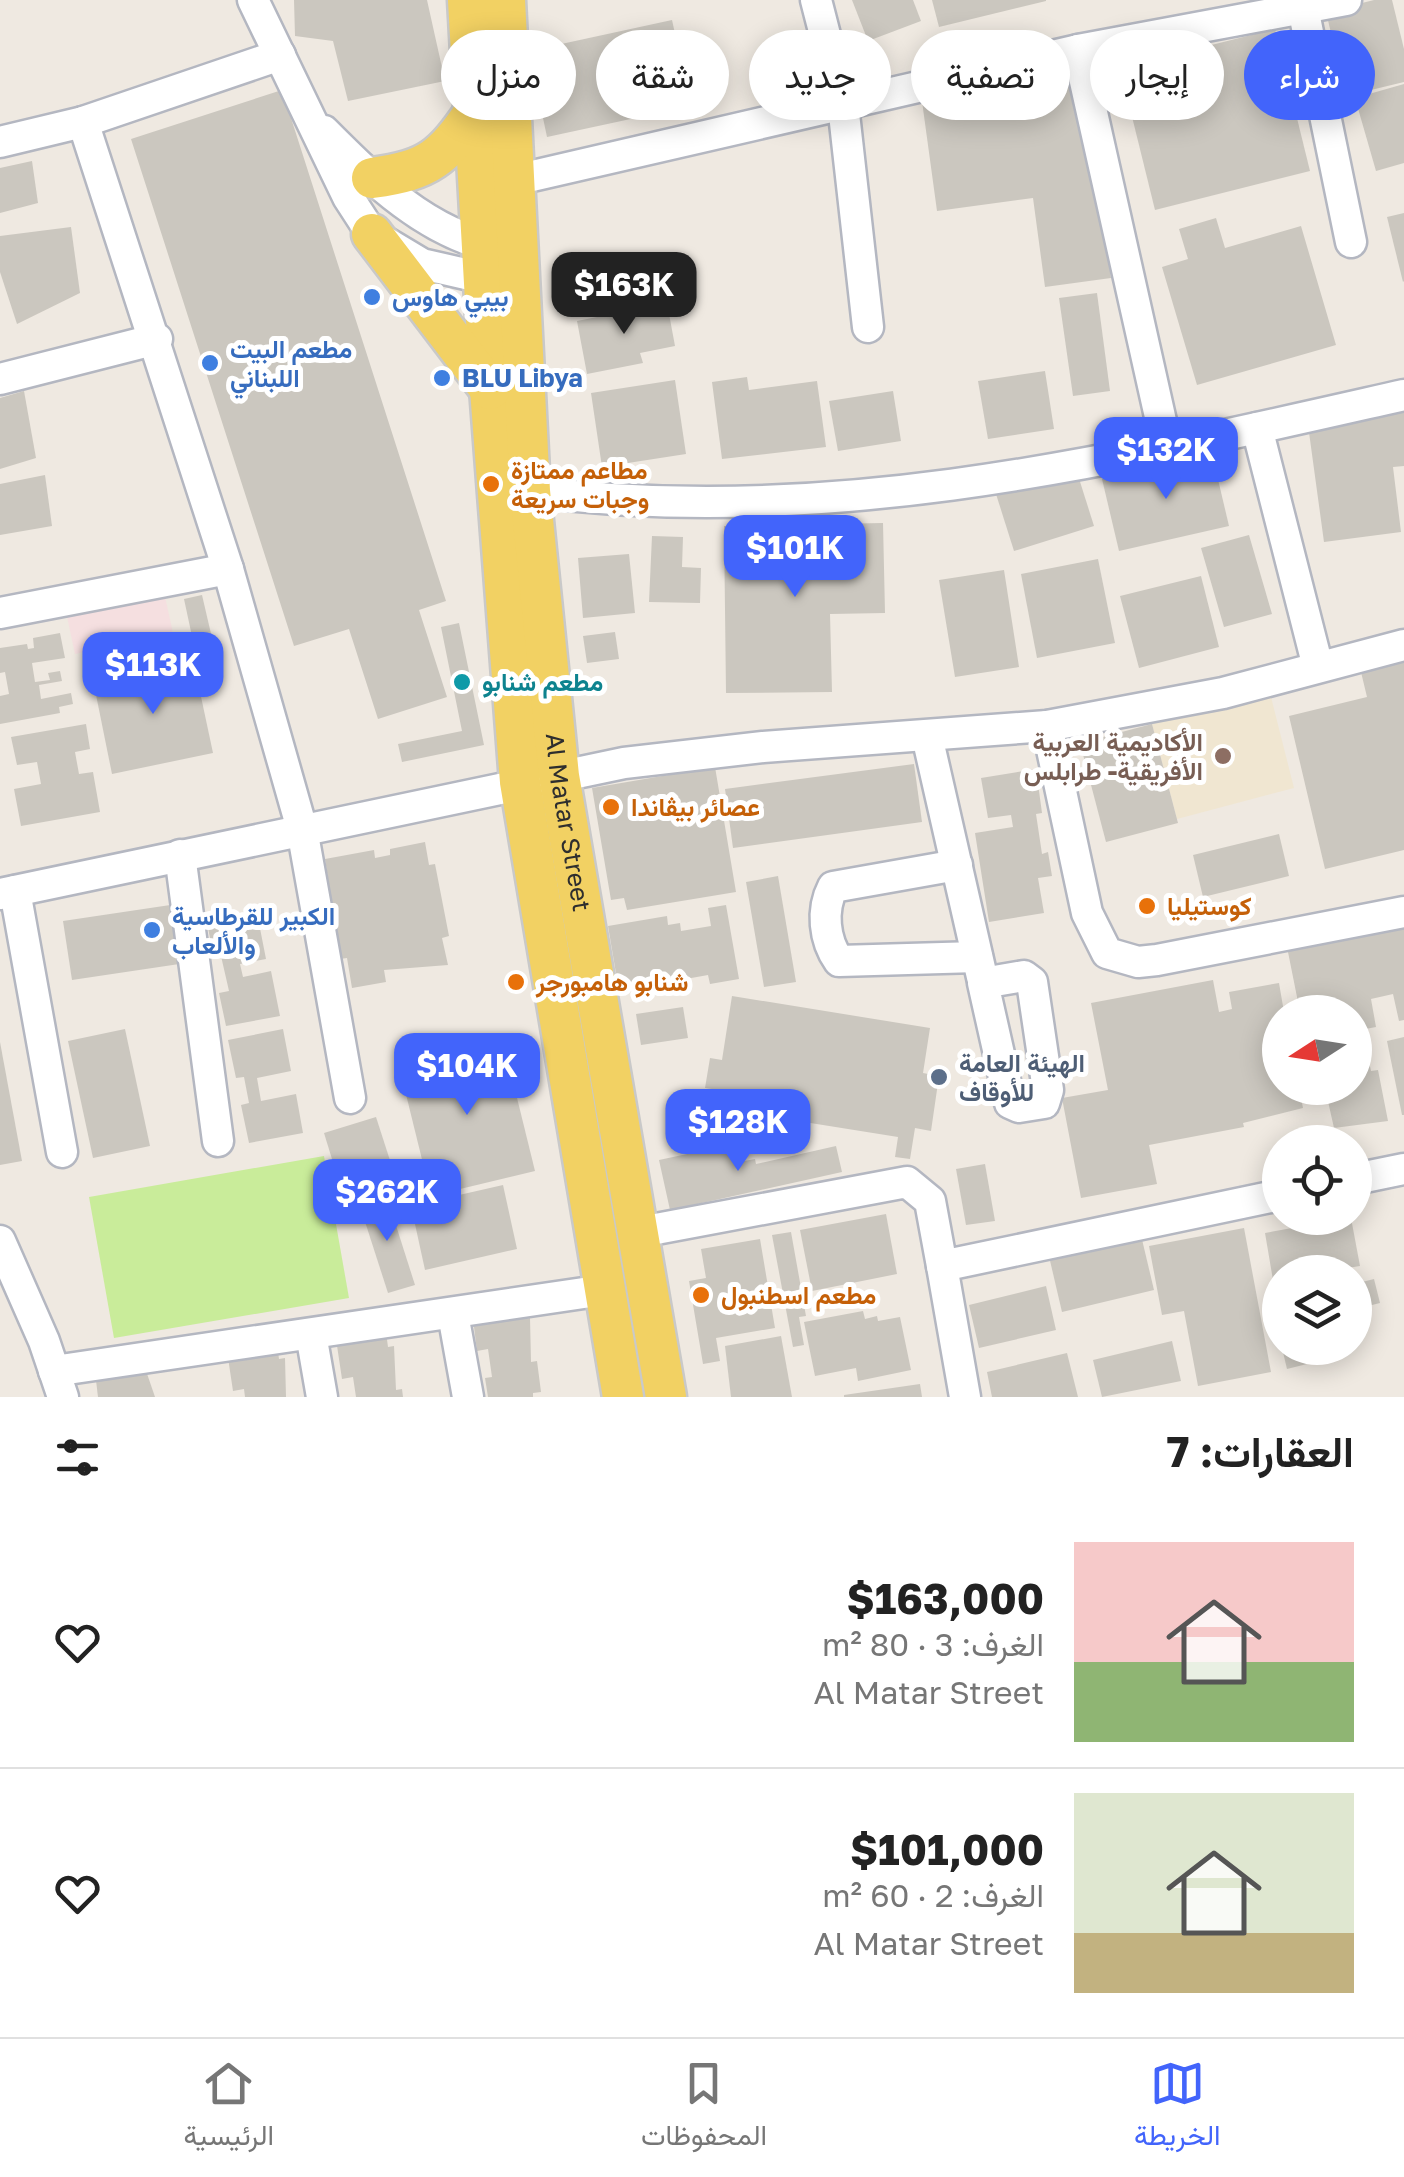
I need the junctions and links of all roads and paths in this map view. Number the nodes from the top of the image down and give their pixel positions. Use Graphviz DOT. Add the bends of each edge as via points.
graph roads {
  1 [pos="253,0"];
  2 [pos="468,0"];
  3 [pos="505,0"];
  4 [pos="816,0"];
  5 [pos="1346,0"];
  6 [pos="1304,8"];
  7 [pos="470,30"];
  8 [pos="824,30"];
  9 [pos="1078,50"];
  10 [pos="280,55"];
  11 [pos="891,94"];
  12 [pos="311,119"];
  13 [pos="468,120"];
  14 [pos="478,120"];
  15 [pos="778,120"];
  16 [pos="846,120"];
  17 [pos="84,122"];
  18 [pos="0,142"];
  19 [pos="372,178"];
  20 [pos="515,180"];
  21 [pos="372,234"];
  22 [pos="1351,242"];
  23 [pos="501,265"];
  24 [pos="868,327"];
  25 [pos="157,338"];
  26 [pos="0,379"];
  27 [pos="490,388"];
  28 [pos="1404,396"];
  29 [pos="1258,428"];
  30 [pos="1167,448"];
  31 [pos="530,491"];
  32 [pos="228,569"];
  33 [pos="0,613"];
  34 [pos="1404,645"];
  35 [pos="1318,667"];
  36 [pos="1047,726"];
  37 [pos="928,736"];
  38 [pos="539,779"];
  39 [pos="302,828"];
  40 [pos="180,855"];
  41 [pos="956,866"];
  42 [pos="8,892"];
  43 [pos="1404,912"];
  44 [pos="350,1098"];
  45 [pos="218,1141"];
  46 [pos="62,1152"];
  47 [pos="1404,1168"];
  48 [pos="1372,1175"];
  49 [pos="1262,1199"];
  50 [pos="640,1232"];
  51 [pos="0,1241"];
  52 [pos="942,1266"];
  53 [pos="604,1290"];
  54 [pos="454,1314"];
  55 [pos="311,1334"];
  56 [pos="58,1384"];
  57 [pos="322,1397"];
  58 [pos="468,1397"];
  59 [pos="623,1397"];
  60 [pos="666,1397"];
  61 [pos="964,1397"];
  1 -- 10 [label="street"];
  2 -- 7 [label="main road, Al Matar Street"];
  3 -- 20 [label="main road, Al Matar Street"];
  4 -- 8 [label="street"];
  5 -- 6 [label="street"];
  6 -- 9 [label="street"];
  6 -- 22 [label="street"];
  9 -- 11 [label="street"];
  9 -- 30 [label="street"];
  10 -- 12 [label="street"];
  10 -- 17 [label="street"];
  12 -- 19 [label="street"];
  12 -- 21 [label="street"];
  13 -- 19 [label="main road" via="431,164"];
  14 -- 23 [label="main road, Al Matar Street"];
  15 -- 20 [label="street"];
  16 -- 24 [label="street"];
  17 -- 18 [label="street"];
  17 -- 25 [label="street"];
  19 -- 23 [label="street"];
  20 -- 23 [label="main road, Al Matar Street"];
  21 -- 23 [label="street" via="422,264"];
  21 -- 27 [label="main road"];
  23 -- 27 [label="main road, Al Matar Street"];
  23 -- 31 [label="main road, Al Matar Street"];
  25 -- 26 [label="street"];
  25 -- 32 [label="street"];
  27 -- 38 [label="main road, Al Matar Street"];
  28 -- 29 [label="street"];
  29 -- 30 [label="street"];
  29 -- 35 [label="street"];
  30 -- 31 [label="street" via="1003,481 912,491 687,502"];
  31 -- 38 [label="main road, Al Matar Street"];
  32 -- 33 [label="street"];
  32 -- 39 [label="street"];
  34 -- 35 [label="street"];
  35 -- 36 [label="street" via="1223,693"];
  36 -- 37 [label="street"];
  36 -- 43 [label="street" via="1087,913 1106,952 1157,960"];
  37 -- 38 [label="street" via="686,754"];
  37 -- 41 [label="street"];
  38 -- 39 [label="street"];
  38 -- 50 [label="main road, Al Matar Street"];
  38 -- 53 [label="main road, Al Matar Street"];
  39 -- 40 [label="street"];
  39 -- 44 [label="street"];
  40 -- 42 [label="street"];
  40 -- 45 [label="street"];
  41 -- 41 [label="street" via="833,887 824,904 830,948 839,961 980,970"];
  42 -- 46 [label="street"];
  47 -- 48 [label="street"];
  49 -- 52 [label="street"];
  50 -- 52 [label="street" via="907,1182 930,1201"];
  50 -- 60 [label="main road, Al Matar Street"];
  51 -- 56 [label="street"];
  52 -- 61 [label="street"];
  53 -- 54 [label="street"];
  53 -- 59 [label="main road, Al Matar Street"];
  54 -- 55 [label="street"];
  54 -- 58 [label="street"];
  55 -- 56 [label="street"];
  55 -- 57 [label="street"];
}
